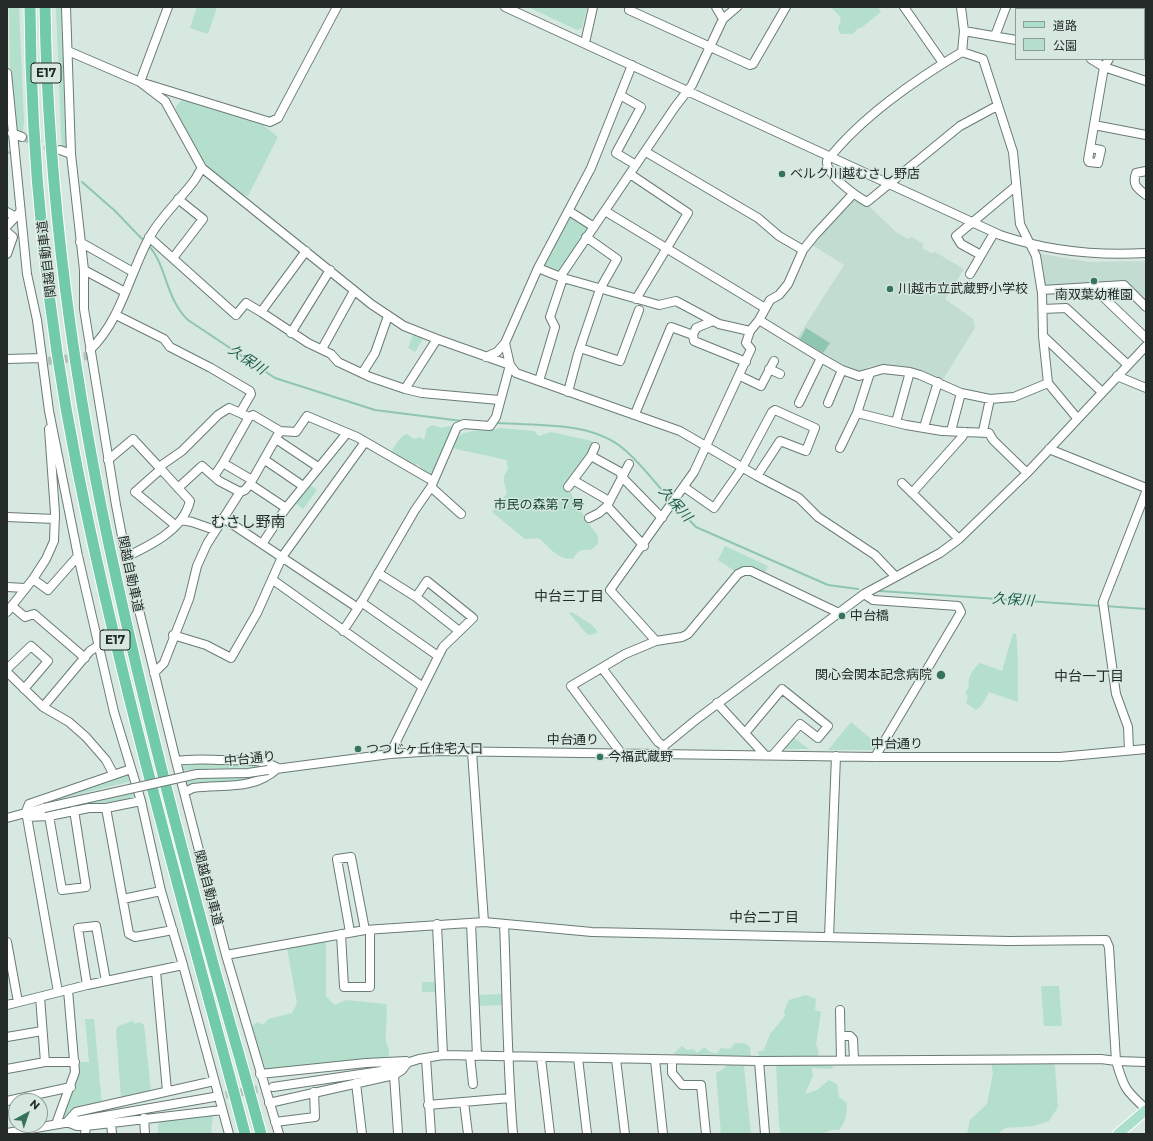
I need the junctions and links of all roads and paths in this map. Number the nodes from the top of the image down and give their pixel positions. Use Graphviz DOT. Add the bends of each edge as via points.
graph roads {
  1 [pos="30,7"];
  2 [pos="45,7"];
  3 [pos="66,7"];
  4 [pos="168,7"];
  5 [pos="337,7"];
  6 [pos="505,7"];
  7 [pos="593,7"];
  8 [pos="716,7"];
  9 [pos="737,7"];
  10 [pos="786,7"];
  11 [pos="904,7"];
  12 [pos="961,7"];
  13 [pos="1006,7"];
  14 [pos="627,8"];
  15 [pos="724,19"];
  16 [pos="964,31"];
  17 [pos="995,36"];
  18 [pos="1015,40"];
  19 [pos="585,44"];
  20 [pos="709,47"];
  21 [pos="68,51"];
  22 [pos="962,52"];
  23 [pos="1093,60"];
  24 [pos="1108,60"];
  25 [pos="943,63"];
  26 [pos="632,65"];
  27 [pos="1104,67"];
  28 [pos="7,73"];
  29 [pos="1146,81"];
  30 [pos="7,82"];
  31 [pos="140,82"];
  32 [pos="687,91"];
  33 [pos="620,95"];
  34 [pos="997,106"];
  35 [pos="1094,125"];
  36 [pos="12,133"];
  37 [pos="1146,134"];
  38 [pos="22,137"];
  39 [pos="1090,148"];
  40 [pos="60,150"];
  41 [pos="646,152"];
  42 [pos="71,154"];
  43 [pos="831,156"];
  44 [pos="636,165"];
  45 [pos="202,168"];
  46 [pos="1146,171"];
  47 [pos="630,174"];
  48 [pos="890,183"];
  49 [pos="1016,186"];
  50 [pos="853,194"];
  51 [pos="1146,195"];
  52 [pos="178,199"];
  53 [pos="569,211"];
  54 [pos="605,211"];
  55 [pos="7,212"];
  56 [pos="18,214"];
  57 [pos="972,223"];
  58 [pos="7,226"];
  59 [pos="594,227"];
  60 [pos="7,232"];
  61 [pos="994,232"];
  62 [pos="149,237"];
  63 [pos="586,237"];
  64 [pos="80,242"];
  65 [pos="1031,246"];
  66 [pos="666,249"];
  67 [pos="804,250"];
  68 [pos="306,251"];
  69 [pos="1146,253"];
  70 [pos="7,254"];
  71 [pos="981,255"];
  72 [pos="173,258"];
  73 [pos="538,268"];
  74 [pos="84,270"];
  75 [pos="330,270"];
  76 [pos="133,272"];
  77 [pos="970,274"];
  78 [pos="562,278"];
  79 [pos="1098,287"];
  80 [pos="600,289"];
  81 [pos="1042,290"];
  82 [pos="354,291"];
  83 [pos="125,292"];
  84 [pos="636,299"];
  85 [pos="1146,307"];
  86 [pos="765,308"];
  87 [pos="1043,309"];
  88 [pos="639,310"];
  89 [pos="261,312"];
  90 [pos="116,315"];
  91 [pos="388,316"];
  92 [pos="760,320"];
  93 [pos="713,321"];
  94 [pos="750,331"];
  95 [pos="291,333"];
  96 [pos="693,335"];
  97 [pos="1043,336"];
  98 [pos="1146,338"];
  99 [pos="437,339"];
  100 [pos="506,343"];
  101 [pos="1146,346"];
  102 [pos="580,348"];
  103 [pos="322,349"];
  104 [pos="89,354"];
  105 [pos="486,357"];
  106 [pos="821,358"];
  107 [pos="7,359"];
  108 [pos="44,360"];
  109 [pos="774,361"];
  110 [pos="746,362"];
  111 [pos="510,365"];
  112 [pos="1128,365"];
  113 [pos="769,369"];
  114 [pos="842,370"];
  115 [pos="363,372"];
  116 [pos="910,372"];
  117 [pos="870,373"];
  118 [pos="780,374"];
  119 [pos="740,376"];
  120 [pos="1117,376"];
  121 [pos="539,381"];
  122 [pos="938,382"];
  123 [pos="1048,383"];
  124 [pos="1146,388"];
  125 [pos="405,389"];
  126 [pos="568,392"];
  127 [pos="1102,392"];
  128 [pos="960,393"];
  129 [pos="990,399"];
  130 [pos="499,400"];
  131 [pos="799,403"];
  132 [pos="828,403"];
  133 [pos="240,413"];
  134 [pos="857,413"];
  135 [pos="50,414"];
  136 [pos="635,414"];
  137 [pos="249,417"];
  138 [pos="1077,418"];
  139 [pos="896,422"];
  140 [pos="924,427"];
  141 [pos="280,431"];
  142 [pos="951,431"];
  143 [pos="983,431"];
  144 [pos="965,432"];
  145 [pos="347,433"];
  146 [pos="276,439"];
  147 [pos="365,442"];
  148 [pos="595,447"];
  149 [pos="706,447"];
  150 [pos="840,448"];
  151 [pos="1049,449"];
  152 [pos="590,456"];
  153 [pos="108,460"];
  154 [pos="265,460"];
  155 [pos="223,463"];
  156 [pos="629,464"];
  157 [pos="318,467"];
  158 [pos="160,468"];
  159 [pos="742,468"];
  160 [pos="1028,473"];
  161 [pos="214,476"];
  162 [pos="757,476"];
  163 [pos="622,477"];
  164 [pos="574,480"];
  165 [pos="251,482"];
  166 [pos="902,483"];
  167 [pos="432,484"];
  168 [pos="303,486"];
  169 [pos="568,487"];
  170 [pos="684,487"];
  171 [pos="178,488"];
  172 [pos="1146,488"];
  173 [pos="240,492"];
  174 [pos="1146,492"];
  175 [pos="912,493"];
  176 [pos="608,503"];
  177 [pos="286,508"];
  178 [pos="461,514"];
  179 [pos="7,517"];
  180 [pos="55,518"];
  181 [pos="223,518"];
  182 [pos="589,518"];
  183 [pos="662,518"];
  184 [pos="178,522"];
  185 [pos="215,530"];
  186 [pos="959,539"];
  187 [pos="262,544"];
  188 [pos="644,546"];
  189 [pos="78,556"];
  190 [pos="126,557"];
  191 [pos="282,558"];
  192 [pos="378,573"];
  193 [pos="895,576"];
  194 [pos="33,579"];
  195 [pos="273,580"];
  196 [pos="7,587"];
  197 [pos="26,588"];
  198 [pos="864,594"];
  199 [pos="416,597"];
  200 [pos="359,605"];
  201 [pos="9,609"];
  202 [pos="839,613"];
  203 [pos="343,631"];
  204 [pos="459,631"];
  205 [pos="173,635"];
  206 [pos="656,641"];
  207 [pos="98,646"];
  208 [pos="438,656"];
  209 [pos="85,658"];
  210 [pos="602,668"];
  211 [pos="7,670"];
  212 [pos="154,673"];
  213 [pos="423,687"];
  214 [pos="24,689"];
  215 [pos="717,703"];
  216 [pos="43,707"];
  217 [pos="745,733"];
  218 [pos="1146,749"];
  219 [pos="664,750"];
  220 [pos="1128,750"];
  221 [pos="472,752"];
  222 [pos="621,753"];
  223 [pos="390,754"];
  224 [pos="764,754"];
  225 [pos="773,755"];
  226 [pos="836,756"];
  227 [pos="875,757"];
  228 [pos="176,761"];
  229 [pos="278,768"];
  230 [pos="131,769"];
  231 [pos="114,775"];
  232 [pos="185,792"];
  233 [pos="140,801"];
  234 [pos="106,808"];
  235 [pos="74,810"];
  236 [pos="46,812"];
  237 [pos="26,815"];
  238 [pos="7,818"];
  239 [pos="161,891"];
  240 [pos="123,899"];
  241 [pos="484,922"];
  242 [pos="471,923"];
  243 [pos="437,924"];
  244 [pos="504,924"];
  245 [pos="173,930"];
  246 [pos="367,930"];
  247 [pos="346,933"];
  248 [pos="829,937"];
  249 [pos="7,942"];
  250 [pos="226,955"];
  251 [pos="183,965"];
  252 [pos="156,971"];
  253 [pos="106,981"];
  254 [pos="87,985"];
  255 [pos="68,990"];
  256 [pos="58,992"];
  257 [pos="40,997"];
  258 [pos="18,1002"];
  259 [pos="7,1005"];
  260 [pos="840,1010"];
  261 [pos="42,1031"];
  262 [pos="841,1036"];
  263 [pos="7,1037"];
  264 [pos="443,1056"];
  265 [pos="474,1056"];
  266 [pos="509,1056"];
  267 [pos="426,1058"];
  268 [pos="541,1058"];
  269 [pos="578,1058"];
  270 [pos="616,1059"];
  271 [pos="655,1060"];
  272 [pos="672,1060"];
  273 [pos="842,1060"];
  274 [pos="854,1060"];
  275 [pos="759,1061"];
  276 [pos="1116,1061"];
  277 [pos="46,1062"];
  278 [pos="75,1062"];
  279 [pos="408,1062"];
  280 [pos="1146,1062"];
  281 [pos="7,1069"];
  282 [pos="260,1074"];
  283 [pos="394,1075"];
  284 [pos="214,1081"];
  285 [pos="356,1084"];
  286 [pos="473,1084"];
  287 [pos="71,1087"];
  288 [pos="274,1087"];
  289 [pos="167,1091"];
  290 [pos="314,1092"];
  291 [pos="214,1097"];
  292 [pos="510,1098"];
  293 [pos="7,1101"];
  294 [pos="268,1102"];
  295 [pos="464,1102"];
  296 [pos="428,1105"];
  297 [pos="222,1110"];
  298 [pos="1146,1110"];
  299 [pos="144,1118"];
  300 [pos="67,1122"];
  301 [pos="111,1122"];
  302 [pos="275,1122"];
  303 [pos="56,1124"];
  304 [pos="48,1126"];
  305 [pos="85,1130"];
  306 [pos="398,1133"];
  307 [pos="112,1134"];
  308 [pos="145,1134"];
  309 [pos="229,1134"];
  310 [pos="245,1134"];
  311 [pos="261,1134"];
  312 [pos="278,1134"];
  313 [pos="362,1134"];
  314 [pos="431,1134"];
  315 [pos="468,1134"];
  316 [pos="513,1134"];
  317 [pos="550,1134"];
  318 [pos="587,1134"];
  319 [pos="625,1134"];
  320 [pos="662,1134"];
  321 [pos="706,1134"];
  322 [pos="765,1134"];
  323 [pos="1118,1134"];
  1 -- 310 [label="highway, 関越自動車道 / E17" via="33,105 45,258 60,369 77,464 102,586 130,702"];
  2 -- 311 [label="highway, 関越自動車道 / E17" via="48,119 55,208 62,273 87,434 145,701"];
  3 -- 21 [label="street"];
  4 -- 31 [label="street"];
  5 -- 31 [label="street" via="278,118 274,121 270,122"];
  6 -- 19 [label="street"];
  7 -- 19 [label="street"];
  8 -- 15 [label="street"];
  9 -- 15 [label="street"];
  10 -- 20 [label="street" via="750,66"];
  11 -- 25 [label="street"];
  12 -- 16 [label="street"];
  13 -- 17 [label="street"];
  14 -- 20 [label="street"];
  15 -- 20 [label="street"];
  16 -- 17 [label="street"];
  16 -- 22 [label="street"];
  17 -- 18 [label="street"];
  19 -- 26 [label="street"];
  20 -- 32 [label="street"];
  21 -- 31 [label="street"];
  21 -- 42 [label="street"];
  22 -- 25 [label="street"];
  22 -- 34 [label="street" via="983,59"];
  23 -- 27 [label="street"];
  24 -- 27 [label="street"];
  25 -- 43 [label="street" via="890,101"];
  26 -- 32 [label="street"];
  26 -- 33 [label="street"];
  27 -- 29 [label="street"];
  27 -- 35 [label="street"];
  28 -- 30 [label="street"];
  30 -- 36 [label="street"];
  31 -- 45 [label="street" via="165,101"];
  32 -- 41 [label="street"];
  32 -- 43 [label="street"];
  33 -- 44 [label="street" via="641,107 616,154"];
  33 -- 53 [label="street" via="591,168"];
  34 -- 48 [label="street" via="960,126"];
  34 -- 49 [label="street" via="1012,152"];
  35 -- 37 [label="street"];
  35 -- 39 [label="street"];
  36 -- 38 [label="street"];
  36 -- 56 [label="street"];
  40 -- 42 [label="street"];
  41 -- 44 [label="street"];
  41 -- 67 [label="street" via="758,218 779,236"];
  42 -- 64 [label="street"];
  43 -- 48 [label="street"];
  43 -- 50 [label="street" via="827,162 828,170"];
  44 -- 47 [label="street"];
  45 -- 52 [label="street"];
  45 -- 68 [label="street"];
  46 -- 51 [label="street" via="1136,173 1133,181 1134,186"];
  47 -- 54 [label="street"];
  47 -- 66 [label="street" via="688,213"];
  48 -- 50 [label="street" via="867,202"];
  48 -- 57 [label="street"];
  49 -- 57 [label="street"];
  49 -- 65 [label="street" via="1020,224"];
  50 -- 67 [label="street"];
  52 -- 62 [label="street" via="165,212"];
  52 -- 72 [label="street" via="203,219"];
  53 -- 59 [label="street"];
  53 -- 73 [label="street"];
  54 -- 59 [label="street"];
  54 -- 66 [label="street"];
  55 -- 56 [label="street"];
  56 -- 58 [label="street"];
  56 -- 108 [label="street"];
  57 -- 61 [label="street"];
  57 -- 71 [label="street" via="956,236 961,244"];
  59 -- 63 [label="street"];
  60 -- 70 [label="street" via="13,237"];
  61 -- 65 [label="street"];
  61 -- 71 [label="street"];
  62 -- 72 [label="street"];
  62 -- 76 [label="street"];
  63 -- 78 [label="street"];
  63 -- 80 [label="street" via="617,258"];
  64 -- 74 [label="street"];
  64 -- 76 [label="street"];
  65 -- 69 [label="street" via="1086,254"];
  65 -- 81 [label="street" via="1036,256"];
  66 -- 84 [label="street"];
  66 -- 86 [label="street"];
  67 -- 86 [label="street" via="788,284"];
  68 -- 75 [label="street"];
  68 -- 89 [label="street"];
  71 -- 77 [label="street"];
  72 -- 89 [label="street" via="236,315 246,303"];
  73 -- 78 [label="street"];
  73 -- 100 [label="street"];
  74 -- 83 [label="street"];
  74 -- 104 [label="street" via="84,309"];
  75 -- 82 [label="street"];
  75 -- 95 [label="street"];
  76 -- 83 [label="street"];
  78 -- 80 [label="street"];
  78 -- 121 [label="street" via="550,317 554,327"];
  79 -- 81 [label="street"];
  79 -- 85 [label="street" via="1124,286"];
  79 -- 98 [label="street" via="1099,293"];
  80 -- 84 [label="street"];
  80 -- 102 [label="street"];
  81 -- 87 [label="street"];
  82 -- 91 [label="street"];
  82 -- 103 [label="street"];
  83 -- 90 [label="street"];
  84 -- 93 [label="street" via="659,306 676,301"];
  86 -- 92 [label="street"];
  87 -- 97 [label="street"];
  87 -- 112 [label="street" via="1066,308"];
  88 -- 102 [label="street" via="620,360"];
  89 -- 95 [label="street"];
  90 -- 104 [label="street"];
  90 -- 133 [label="street" via="164,339 170,347 250,391 251,394"];
  91 -- 99 [label="street" via="404,326"];
  91 -- 115 [label="street" via="375,353"];
  92 -- 94 [label="street"];
  92 -- 106 [label="street"];
  93 -- 94 [label="street"];
  93 -- 96 [label="street" via="696,328"];
  94 -- 110 [label="street" via="746,343 752,349"];
  95 -- 103 [label="street"];
  96 -- 110 [label="street" via="694,341"];
  96 -- 136 [label="street" via="669,328"];
  97 -- 123 [label="street"];
  97 -- 127 [label="street"];
  99 -- 105 [label="street"];
  99 -- 125 [label="street"];
  100 -- 105 [label="street" via="497,352"];
  100 -- 111 [label="street"];
  101 -- 112 [label="street"];
  102 -- 126 [label="street"];
  103 -- 115 [label="street" via="338,362"];
  104 -- 153 [label="street"];
  105 -- 111 [label="street"];
  106 -- 114 [label="street"];
  106 -- 131 [label="street"];
  107 -- 108 [label="street"];
  108 -- 135 [label="street"];
  109 -- 113 [label="street"];
  110 -- 119 [label="street"];
  111 -- 121 [label="street" via="516,373"];
  111 -- 130 [label="street"];
  112 -- 120 [label="street"];
  113 -- 118 [label="street"];
  113 -- 119 [label="street" via="761,386"];
  114 -- 117 [label="street" via="859,376"];
  114 -- 132 [label="street"];
  115 -- 125 [label="street" via="370,377"];
  116 -- 117 [label="street" via="883,369"];
  116 -- 122 [label="street"];
  116 -- 139 [label="street"];
  117 -- 134 [label="street"];
  119 -- 149 [label="street"];
  120 -- 124 [label="street"];
  120 -- 127 [label="street"];
  121 -- 126 [label="street"];
  122 -- 128 [label="street"];
  122 -- 140 [label="street"];
  123 -- 129 [label="street" via="1014,397"];
  123 -- 138 [label="street"];
  125 -- 130 [label="street"];
  126 -- 136 [label="street"];
  127 -- 138 [label="street"];
  128 -- 129 [label="street"];
  128 -- 142 [label="street"];
  129 -- 143 [label="street"];
  130 -- 167 [label="street" via="496,417 490,426 464,424 457,427"];
  133 -- 137 [label="street"];
  133 -- 158 [label="street" via="229,408 218,415 182,452"];
  134 -- 139 [label="street"];
  134 -- 150 [label="street"];
  135 -- 180 [label="street"];
  135 -- 189 [label="street"];
  136 -- 149 [label="street" via="680,431"];
  137 -- 141 [label="street" via="253,415"];
  137 -- 155 [label="street"];
  138 -- 151 [label="street"];
  139 -- 140 [label="street"];
  140 -- 142 [label="street"];
  141 -- 145 [label="street" via="296,432 307,416"];
  141 -- 146 [label="street"];
  142 -- 144 [label="street"];
  143 -- 144 [label="street"];
  143 -- 160 [label="street" via="989,433 993,440"];
  144 -- 175 [label="street"];
  145 -- 147 [label="street"];
  145 -- 157 [label="street"];
  146 -- 154 [label="street"];
  146 -- 157 [label="street"];
  147 -- 167 [label="street"];
  147 -- 191 [label="street"];
  148 -- 152 [label="street"];
  149 -- 159 [label="street"];
  149 -- 170 [label="street"];
  151 -- 160 [label="street"];
  151 -- 172 [label="street"];
  152 -- 163 [label="street" via="620,472"];
  152 -- 164 [label="street"];
  153 -- 158 [label="street" via="133,439"];
  153 -- 190 [label="street"];
  154 -- 165 [label="street"];
  154 -- 168 [label="street"];
  155 -- 161 [label="street"];
  155 -- 165 [label="street"];
  156 -- 163 [label="street"];
  157 -- 168 [label="street"];
  158 -- 171 [label="street"];
  158 -- 184 [label="street" via="136,492"];
  159 -- 162 [label="street"];
  159 -- 162 [label="street" via="775,410 815,428 806,451 780,441"];
  159 -- 170 [label="street" via="713,508"];
  160 -- 186 [label="street"];
  161 -- 171 [label="street" via="202,466"];
  161 -- 173 [label="street"];
  162 -- 193 [label="street" via="799,498 823,520 875,554"];
  163 -- 176 [label="street"];
  163 -- 183 [label="street"];
  164 -- 169 [label="street"];
  164 -- 176 [label="street"];
  165 -- 173 [label="street"];
  165 -- 177 [label="street"];
  166 -- 175 [label="street"];
  167 -- 178 [label="street"];
  167 -- 192 [label="street"];
  168 -- 177 [label="street"];
  170 -- 183 [label="street"];
  171 -- 184 [label="street" via="190,502"];
  173 -- 181 [label="street"];
  174 -- 220 [label="street" via="1104,606 1116,694 1128,727"];
  175 -- 186 [label="street"];
  176 -- 182 [label="street" via="599,514"];
  176 -- 188 [label="street"];
  177 -- 187 [label="street"];
  179 -- 180 [label="street"];
  180 -- 194 [label="street" via="54,541"];
  181 -- 185 [label="street"];
  181 -- 187 [label="street"];
  183 -- 188 [label="street"];
  184 -- 185 [label="street" via="192,522"];
  184 -- 190 [label="street" via="161,540"];
  185 -- 205 [label="street" via="197,566 189,599"];
  186 -- 193 [label="street" via="940,553"];
  187 -- 191 [label="street"];
  188 -- 206 [label="street" via="610,590"];
  189 -- 194 [label="street" via="48,590"];
  189 -- 207 [label="street"];
  190 -- 212 [label="street"];
  191 -- 195 [label="street"];
  191 -- 200 [label="street"];
  192 -- 199 [label="street"];
  192 -- 200 [label="street"];
  193 -- 198 [label="street"];
  194 -- 197 [label="street"];
  195 -- 203 [label="street"];
  195 -- 205 [label="street" via="232,658 206,645"];
  196 -- 197 [label="street"];
  197 -- 201 [label="street"];
  198 -- 202 [label="street"];
  198 -- 227 [label="street" via="872,600 958,606 961,612"];
  199 -- 204 [label="street"];
  199 -- 204 [label="street" via="427,581 473,618"];
  200 -- 203 [label="street"];
  200 -- 208 [label="street"];
  201 -- 209 [label="street" via="25,617 34,614"];
  202 -- 206 [label="street" via="751,571 744,571 738,574 688,634 682,638"];
  202 -- 215 [label="street"];
  203 -- 213 [label="street"];
  204 -- 208 [label="street"];
  205 -- 212 [label="street" via="164,663"];
  206 -- 210 [label="street" via="625,654"];
  207 -- 209 [label="street"];
  207 -- 230 [label="street"];
  208 -- 213 [label="street"];
  209 -- 216 [label="street"];
  210 -- 219 [label="street"];
  210 -- 222 [label="street" via="571,686"];
  211 -- 214 [label="street"];
  211 -- 214 [label="street" via="31,646 48,661"];
  212 -- 228 [label="street"];
  213 -- 223 [label="street"];
  214 -- 216 [label="street"];
  215 -- 217 [label="street"];
  215 -- 219 [label="street"];
  216 -- 231 [label="street" via="69,722 86,737 106,760"];
  217 -- 224 [label="street"];
  217 -- 225 [label="street" via="782,689 828,726 818,738 800,724"];
  218 -- 220 [label="street, 中台通り"];
  219 -- 222 [label="street, 中台通り"];
  219 -- 224 [label="street, 中台通り"];
  220 -- 227 [label="street, 中台通り" via="1060,757"];
  221 -- 222 [label="street, 中台通り"];
  221 -- 223 [label="street, 中台通り"];
  221 -- 241 [label="street"];
  223 -- 229 [label="street, 中台通り"];
  224 -- 225 [label="street, 中台通り"];
  225 -- 226 [label="street, 中台通り"];
  226 -- 227 [label="street, 中台通り"];
  226 -- 248 [label="street"];
  228 -- 229 [label="street" via="203,758 253,760 269,763"];
  228 -- 232 [label="street"];
  229 -- 232 [label="street" via="257,782 236,786 193,788"];
  229 -- 236 [label="street, 中台通り, bridge" via="248,773 197,774"];
  230 -- 231 [label="street"];
  230 -- 233 [label="street"];
  231 -- 237 [label="street" via="29,804"];
  232 -- 250 [label="street"];
  233 -- 234 [label="street"];
  233 -- 239 [label="street"];
  234 -- 235 [label="street"];
  234 -- 240 [label="street"];
  235 -- 236 [label="street"];
  235 -- 236 [label="street" via="86,887 62,890"];
  236 -- 237 [label="street, 中台通り"];
  237 -- 238 [label="street, 中台通り"];
  237 -- 256 [label="street"];
  239 -- 240 [label="street"];
  239 -- 245 [label="street"];
  240 -- 245 [label="street" via="129,934 135,937"];
  241 -- 242 [label="street"];
  241 -- 244 [label="street"];
  242 -- 243 [label="street"];
  242 -- 265 [label="street"];
  243 -- 246 [label="street"];
  243 -- 264 [label="street"];
  244 -- 248 [label="street" via="592,932"];
  244 -- 266 [label="street"];
  245 -- 251 [label="street"];
  246 -- 247 [label="street"];
  246 -- 247 [label="street" via="370,986 344,987"];
  246 -- 247 [label="street" via="351,857 337,859"];
  247 -- 250 [label="street"];
  248 -- 276 [label="street" via="1009,941 1106,940 1109,947"];
  249 -- 258 [label="street"];
  250 -- 282 [label="street"];
  251 -- 252 [label="street"];
  251 -- 284 [label="street"];
  252 -- 253 [label="street"];
  252 -- 289 [label="street"];
  253 -- 254 [label="street"];
  253 -- 254 [label="street" via="96,926 78,928"];
  254 -- 255 [label="street"];
  255 -- 256 [label="street"];
  255 -- 278 [label="street"];
  256 -- 257 [label="street"];
  257 -- 258 [label="street"];
  257 -- 261 [label="street"];
  258 -- 259 [label="street"];
  260 -- 262 [label="street"];
  261 -- 263 [label="street"];
  261 -- 277 [label="street"];
  262 -- 273 [label="street"];
  262 -- 274 [label="street" via="850,1036 853,1039"];
  264 -- 265 [label="street"];
  264 -- 267 [label="street"];
  265 -- 266 [label="street"];
  265 -- 286 [label="street"];
  266 -- 268 [label="street"];
  266 -- 292 [label="street"];
  267 -- 279 [label="street"];
  267 -- 296 [label="street"];
  268 -- 269 [label="street"];
  268 -- 317 [label="street"];
  269 -- 270 [label="street"];
  269 -- 318 [label="street"];
  270 -- 271 [label="street"];
  270 -- 319 [label="street"];
  271 -- 272 [label="street"];
  271 -- 320 [label="street"];
  272 -- 275 [label="street"];
  272 -- 321 [label="street" via="672,1073 682,1085 701,1085"];
  273 -- 274 [label="street"];
  273 -- 275 [label="street"];
  274 -- 276 [label="street"];
  275 -- 322 [label="street"];
  276 -- 280 [label="street"];
  276 -- 298 [label="street" via="1127,1092"];
  277 -- 278 [label="street"];
  277 -- 281 [label="street"];
  278 -- 287 [label="street"];
  279 -- 282 [label="street" via="373,1062"];
  279 -- 283 [label="street"];
  279 -- 288 [label="street" via="381,1071"];
  282 -- 294 [label="street"];
  283 -- 285 [label="street"];
  283 -- 306 [label="street"];
  284 -- 289 [label="street"];
  284 -- 297 [label="street"];
  285 -- 290 [label="street"];
  285 -- 313 [label="street"];
  287 -- 293 [label="street"];
  287 -- 303 [label="street"];
  289 -- 300 [label="street" via="76,1112"];
  290 -- 294 [label="street"];
  290 -- 302 [label="street" via="315,1117"];
  291 -- 300 [label="street"];
  292 -- 295 [label="street"];
  292 -- 316 [label="street"];
  294 -- 302 [label="street"];
  295 -- 296 [label="street"];
  295 -- 315 [label="street"];
  296 -- 314 [label="street"];
  297 -- 299 [label="street"];
  297 -- 309 [label="street"];
  298 -- 323 [label="main road"];
  299 -- 301 [label="street"];
  299 -- 308 [label="street"];
  300 -- 303 [label="street"];
  300 -- 305 [label="street"];
  301 -- 305 [label="street"];
  301 -- 307 [label="street"];
  302 -- 312 [label="street"];
  303 -- 304 [label="street"];
}
